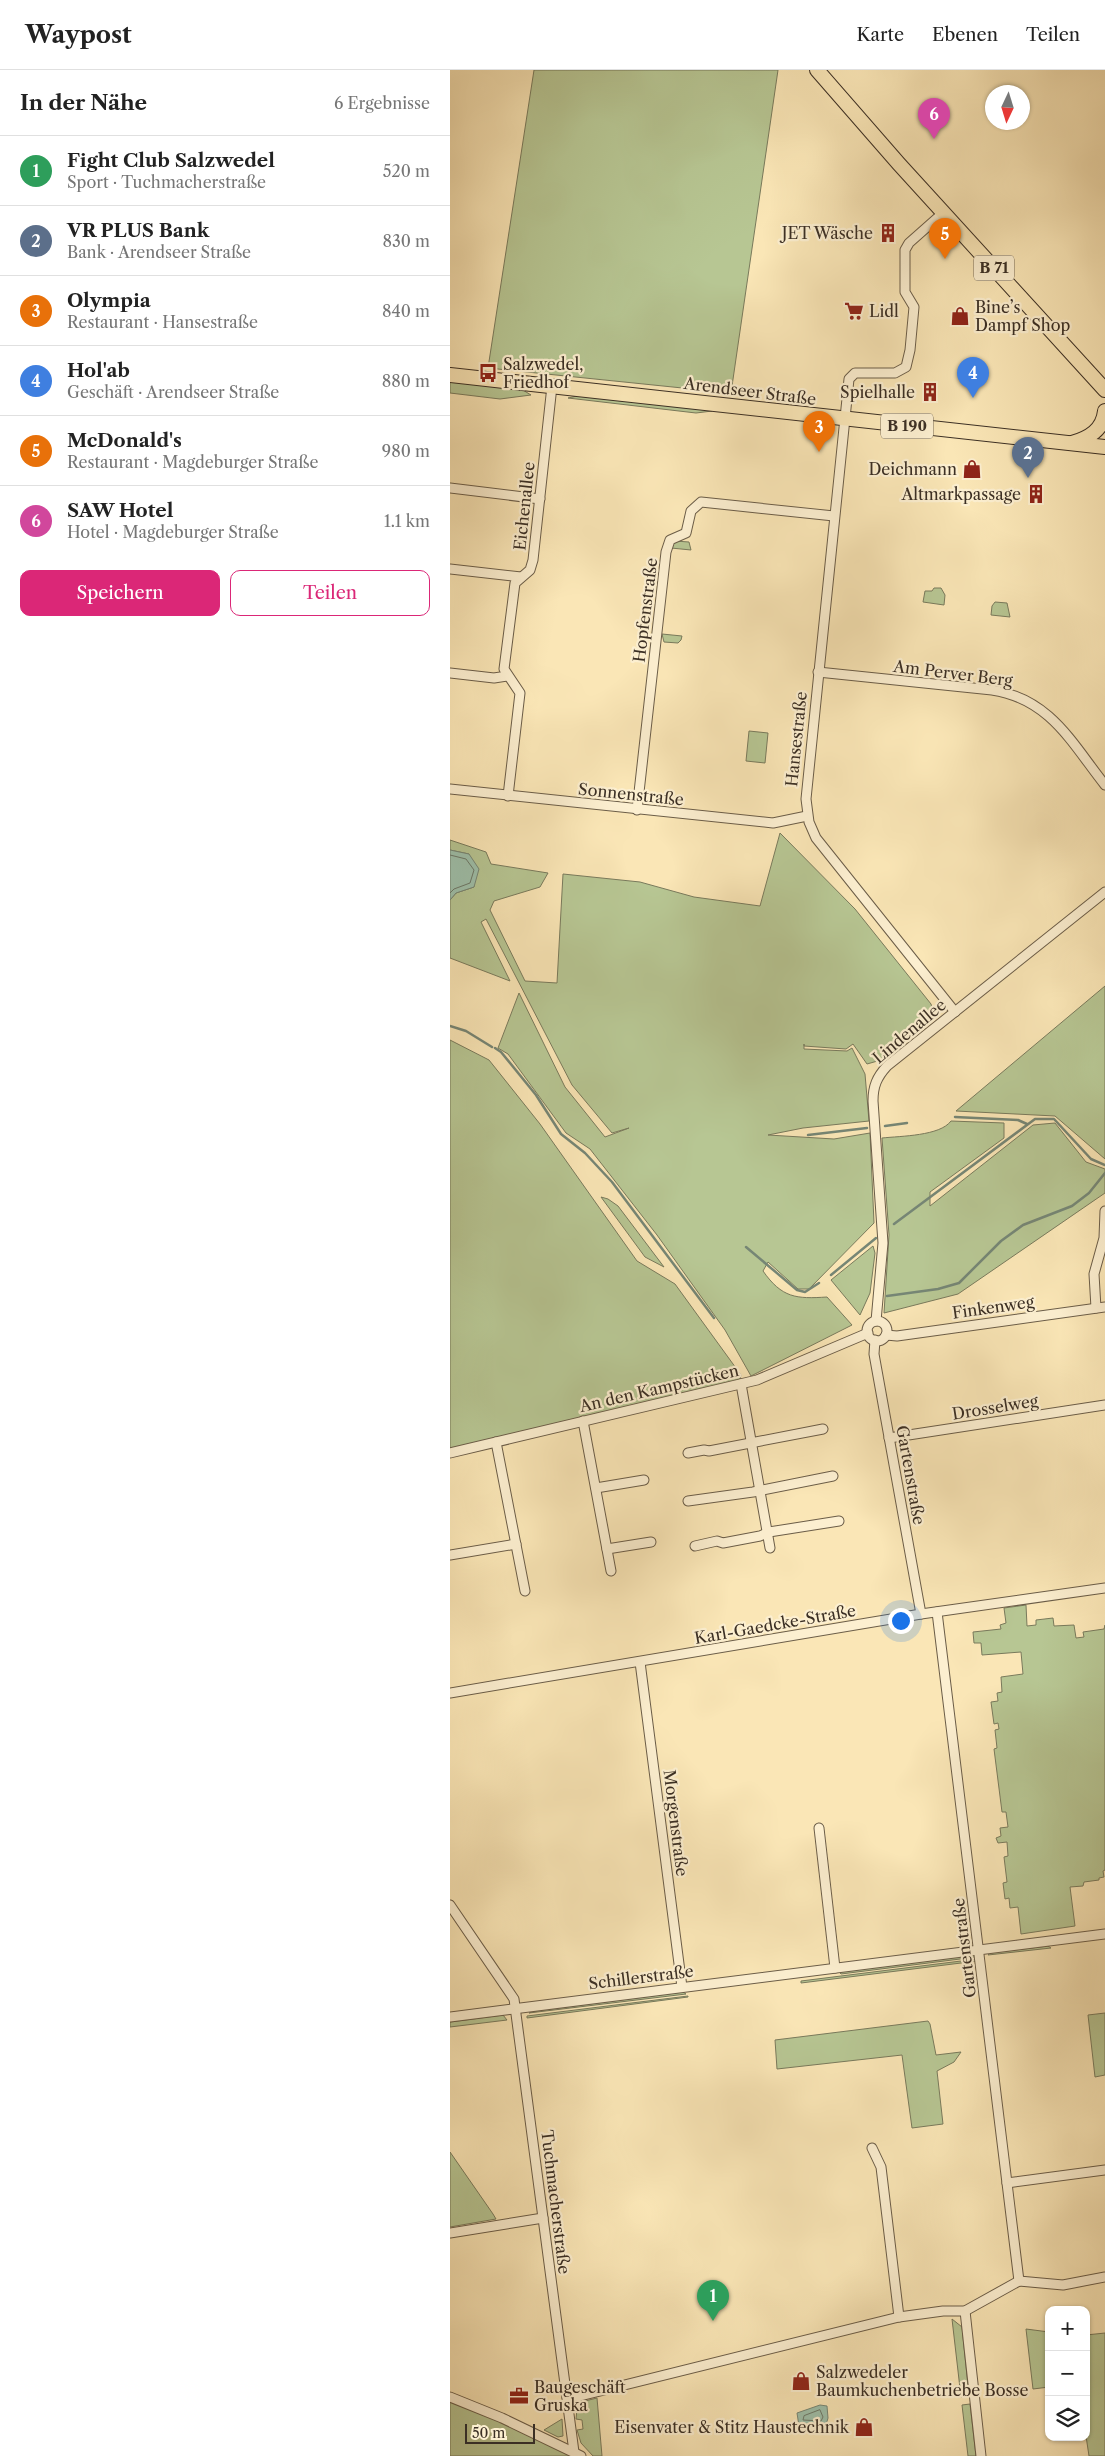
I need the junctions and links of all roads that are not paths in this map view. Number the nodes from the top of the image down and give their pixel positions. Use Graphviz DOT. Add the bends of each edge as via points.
graph roads {
  1 [pos="817,70"];
  2 [pos="944,212"];
  3 [pos="450,375"];
  4 [pos="552,386"];
  5 [pos="1103,388"];
  6 [pos="1105,410"];
  7 [pos="844,420"];
  8 [pos="1069,444"];
  9 [pos="1105,447"];
  10 [pos="454,488"];
  11 [pos="540,499"];
  12 [pos="834,516"];
  13 [pos="450,569"];
  14 [pos="521,577"];
  15 [pos="818,672"];
  16 [pos="450,673"];
  17 [pos="506,676"];
  18 [pos="1105,785"];
  19 [pos="451,790"];
  20 [pos="508,796"];
  21 [pos="637,810"];
  22 [pos="807,816"];
  23 [pos="1105,892"];
  24 [pos="955,1012"];
  25 [pos="1104,1212"];
  26 [pos="1100,1307"];
  27 [pos="876,1321"];
  28 [pos="868,1333"];
  29 [pos="886,1334"];
  30 [pos="875,1340"];
  31 [pos="741,1384"];
  32 [pos="1105,1405"];
  33 [pos="583,1421"];
  34 [pos="823,1429"];
  35 [pos="889,1438"];
  36 [pos="496,1442"];
  37 [pos="752,1442"];
  38 [pos="450,1453"];
  39 [pos="688,1453"];
  40 [pos="833,1476"];
  41 [pos="644,1480"];
  42 [pos="596,1488"];
  43 [pos="761,1490"];
  44 [pos="688,1501"];
  45 [pos="839,1520"];
  46 [pos="769,1532"];
  47 [pos="651,1542"];
  48 [pos="516,1544"];
  49 [pos="695,1546"];
  50 [pos="770,1548"];
  51 [pos="607,1549"];
  52 [pos="450,1555"];
  53 [pos="611,1571"];
  54 [pos="1105,1588"];
  55 [pos="525,1591"];
  56 [pos="937,1612"];
  57 [pos="921,1614"];
  58 [pos="640,1662"];
  59 [pos="450,1693"];
  60 [pos="819,1828"];
  61 [pos="450,1905"];
  62 [pos="1105,1934"];
  63 [pos="980,1950"];
  64 [pos="835,1968"];
  65 [pos="682,1988"];
  66 [pos="515,2008"];
  67 [pos="450,2017"];
  68 [pos="872,2148"];
  69 [pos="1105,2170"];
  70 [pos="1007,2183"];
  71 [pos="543,2218"];
  72 [pos="450,2233"];
  73 [pos="1105,2277"];
  74 [pos="1019,2282"];
  75 [pos="965,2311"];
  76 [pos="899,2317"];
  77 [pos="450,2397"];
  78 [pos="568,2398"];
  79 [pos="578,2454"];
  80 [pos="981,2456"];
  1 -- 2 [label="main road, B 71"];
  2 -- 5 [label="main road, B 71"];
  2 -- 7 [label="street, Hansestraße" via="909,242 904,254 905,292 914,307 906,367 895,373 855,374 850,379"];
  3 -- 4 [label="main road, Arendseer Straße / B 190"];
  4 -- 7 [label="main road, Arendseer Straße / B 190"];
  4 -- 11 [label="street, Eichenallee"];
  5 -- 6 [label="main road"];
  6 -- 8 [label="main road" via="1102,424 1093,434"];
  7 -- 8 [label="main road, Arendseer Straße / B 190"];
  7 -- 12 [label="street, Hansestraße"];
  8 -- 9 [label="main road, Arendseer Straße / B 190"];
  10 -- 11 [label="street"];
  11 -- 14 [label="street, Eichenallee" via="533,560 530,570"];
  12 -- 15 [label="street, Hansestraße"];
  12 -- 21 [label="street, Hopfenstraße" via="702,502 691,511 686,532 670,540 666,552"];
  13 -- 14 [label="street"];
  14 -- 17 [label="street, Eichenallee" via="515,583 513,594 504,669"];
  15 -- 18 [label="street, Am Perver Berg" via="992,690 1018,696 1050,715"];
  15 -- 22 [label="street, Hansestraße" via="806,791"];
  16 -- 17 [label="street" via="494,678"];
  17 -- 20 [label="street" via="520,693"];
  19 -- 20 [label="street, Sonnenstraße"];
  20 -- 21 [label="street, Sonnenstraße"];
  21 -- 22 [label="street, Sonnenstraße" via="773,823"];
  22 -- 24 [label="street, Hansestraße" via="821,844"];
  23 -- 24 [label="street, Lindenallee"];
  24 -- 27 [label="street, Lindenallee" via="887,1066 874,1085 883,1243"];
  25 -- 26 [label="street" via="1104,1238 1094,1274"];
  26 -- 29 [label="street, Finkenweg" via="898,1336"];
  27 -- 28 [label="street" via="870,1325"];
  27 -- 29 [label="street" via="886,1326"];
  28 -- 30 [label="street"];
  28 -- 31 [label="street, An den Kampstücken" via="766,1377"];
  29 -- 30 [label="street" via="882,1340"];
  30 -- 35 [label="street, Gartenstraße" via="874,1354"];
  31 -- 33 [label="street, An den Kampstücken"];
  31 -- 37 [label="street"];
  32 -- 35 [label="street, Drosselweg"];
  33 -- 36 [label="street, An den Kampstücken"];
  33 -- 42 [label="street"];
  34 -- 37 [label="street"];
  35 -- 57 [label="street, Gartenstraße"];
  36 -- 38 [label="street, An den Kampstücken"];
  36 -- 48 [label="street"];
  37 -- 39 [label="street" via="709,1452"];
  37 -- 43 [label="street"];
  40 -- 43 [label="street"];
  41 -- 42 [label="street"];
  42 -- 51 [label="street"];
  43 -- 44 [label="street"];
  43 -- 46 [label="street"];
  45 -- 46 [label="street"];
  46 -- 49 [label="street" via="751,1538"];
  46 -- 50 [label="street"];
  47 -- 51 [label="street"];
  48 -- 52 [label="street"];
  48 -- 55 [label="street"];
  51 -- 53 [label="street"];
  54 -- 56 [label="street, Karl-Gaedcke-Straße"];
  56 -- 57 [label="street, Karl-Gaedcke-Straße"];
  56 -- 63 [label="street, Gartenstraße"];
  57 -- 58 [label="street, Karl-Gaedcke-Straße"];
  58 -- 59 [label="street, Karl-Gaedcke-Straße"];
  58 -- 65 [label="street, Morgenstraße"];
  60 -- 64 [label="street"];
  61 -- 66 [label="street, Tuchmacherstraße" via="511,1992"];
  62 -- 63 [label="street, Schillerstraße"];
  63 -- 64 [label="street, Schillerstraße"];
  63 -- 70 [label="street, Gartenstraße"];
  64 -- 65 [label="street, Schillerstraße"];
  65 -- 66 [label="street, Schillerstraße"];
  66 -- 67 [label="street, Schillerstraße"];
  66 -- 71 [label="street, Tuchmacherstraße"];
  68 -- 76 [label="street" via="881,2166"];
  69 -- 70 [label="street"];
  70 -- 74 [label="street, Gartenstraße"];
  71 -- 72 [label="street"];
  71 -- 78 [label="street, Tuchmacherstraße"];
  73 -- 74 [label="street" via="1063,2285"];
  74 -- 75 [label="street"];
  75 -- 76 [label="street"];
  75 -- 80 [label="street"];
  76 -- 78 [label="street"];
  77 -- 79 [label="street"];
  78 -- 79 [label="street, Tuchmacherstraße"];
}
